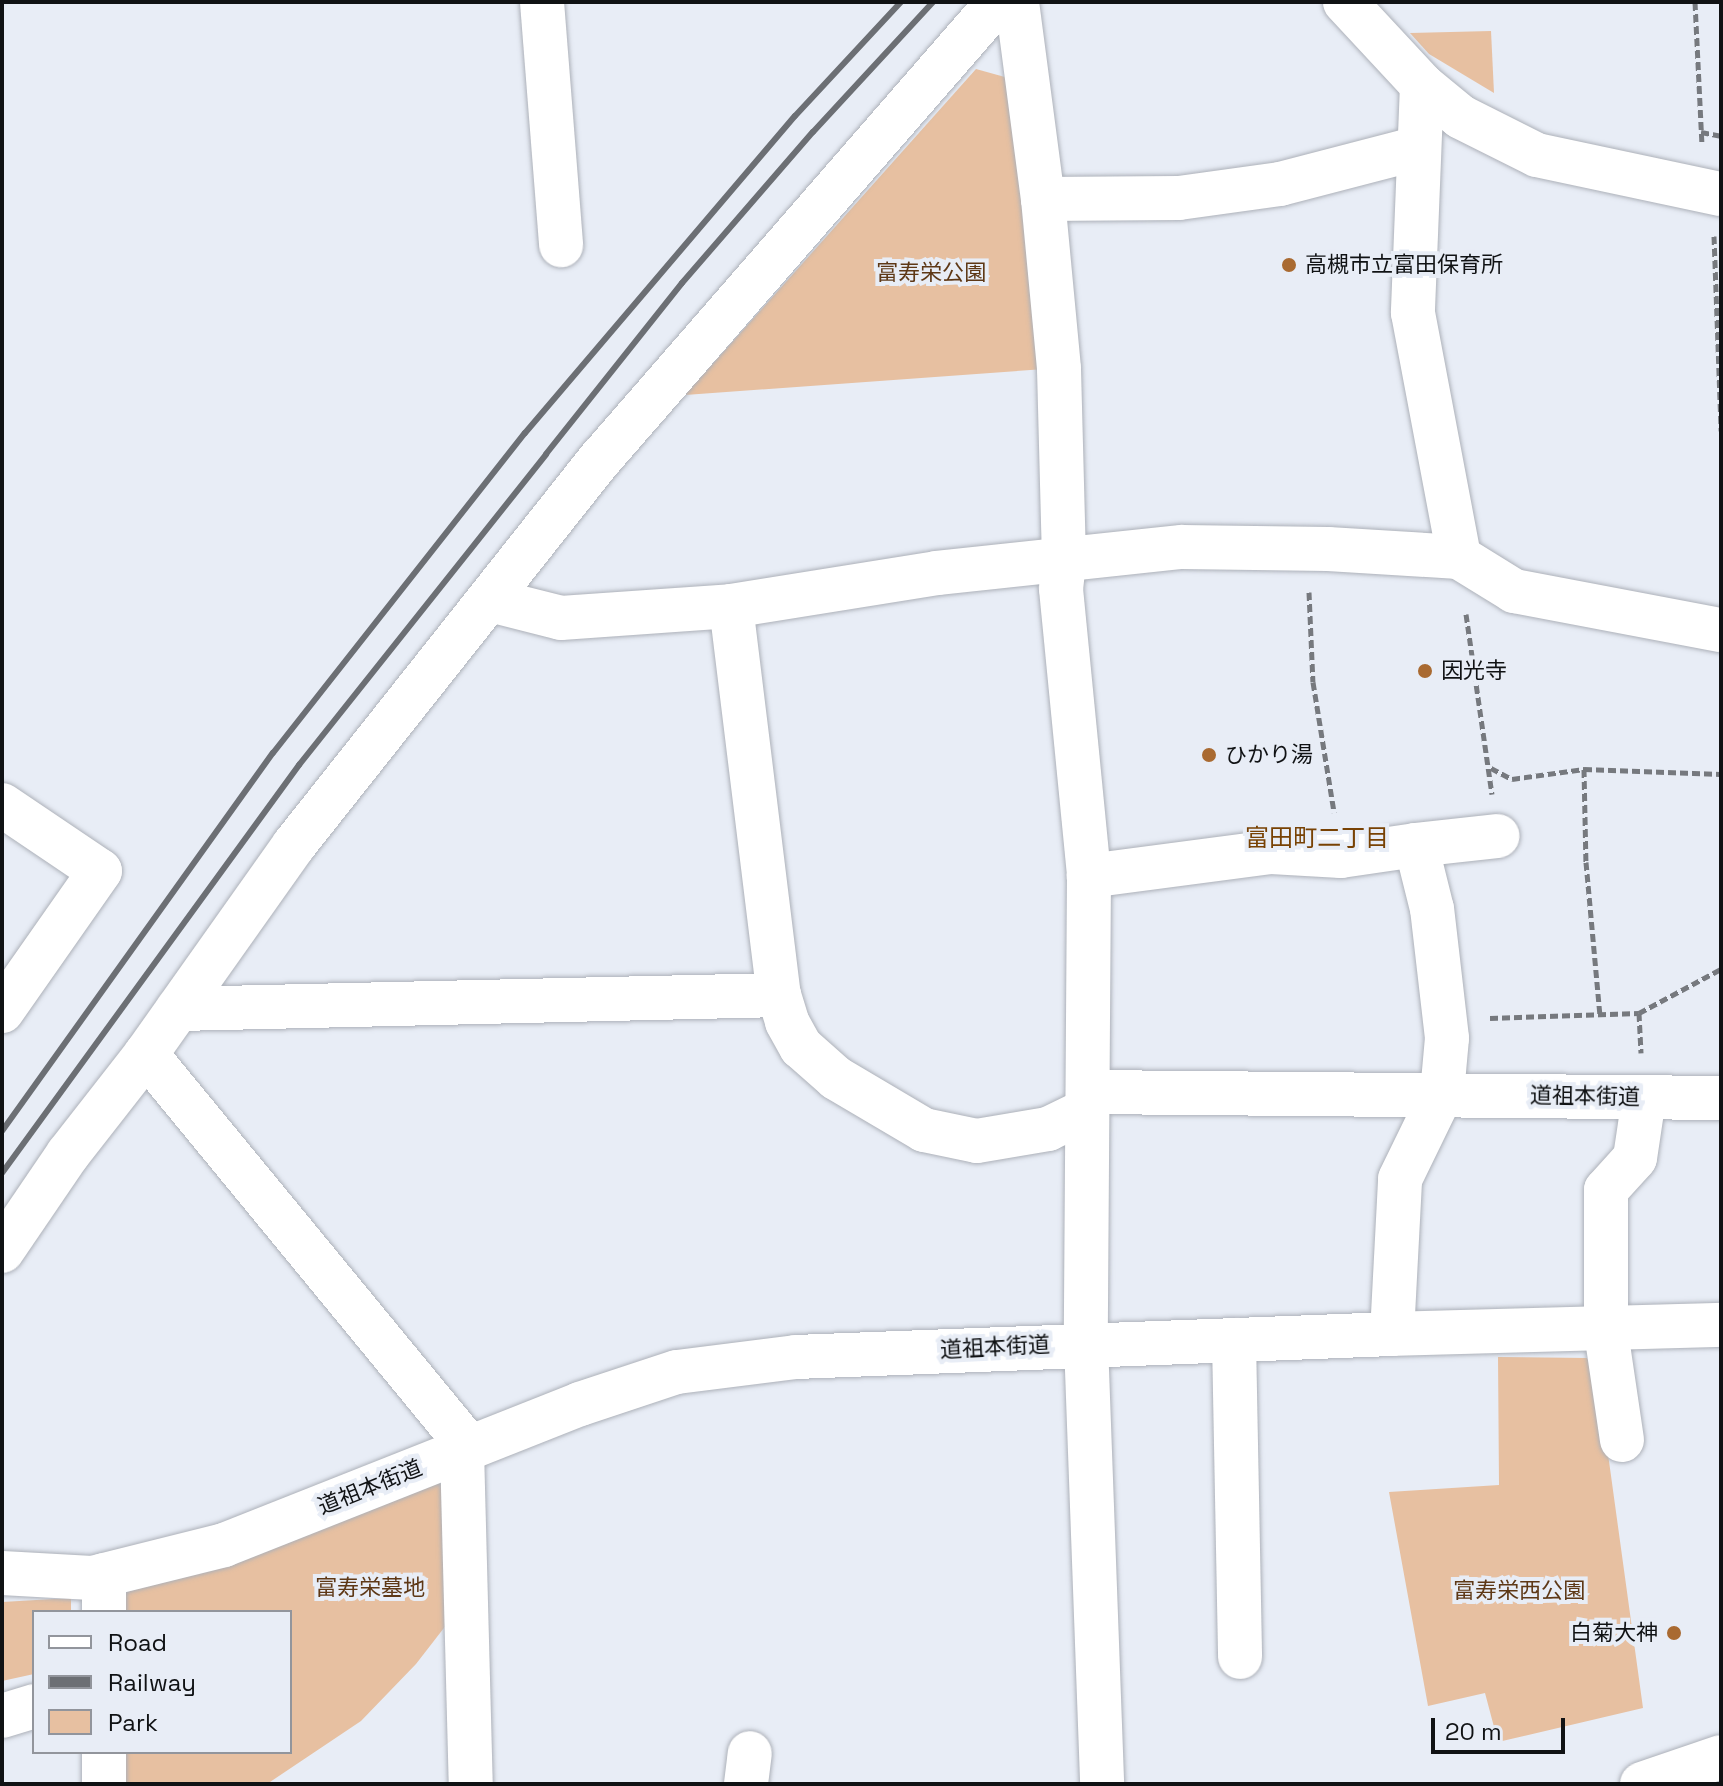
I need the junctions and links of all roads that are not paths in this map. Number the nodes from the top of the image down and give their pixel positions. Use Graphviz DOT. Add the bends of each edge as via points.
graph roads {
  1 [pos="542,2"];
  2 [pos="998,2"];
  3 [pos="1017,2"];
  4 [pos="1345,2"];
  5 [pos="1422,85"];
  6 [pos="1418,148"];
  7 [pos="1043,199"];
  8 [pos="1717,212"];
  9 [pos="561,245"];
  10 [pos="1459,557"];
  11 [pos="1064,561"];
  12 [pos="490,600"];
  13 [pos="731,606"];
  14 [pos="1721,630"];
  15 [pos="2,805"];
  16 [pos="1498,836"];
  17 [pos="1416,845"];
  18 [pos="1089,876"];
  19 [pos="779,995"];
  20 [pos="178,1009"];
  21 [pos="2,1011"];
  22 [pos="146,1054"];
  23 [pos="1442,1093"];
  24 [pos="1644,1098"];
  25 [pos="1721,1098"];
  26 [pos="1087,1101"];
  27 [pos="2,1251"];
  28 [pos="1721,1325"];
  29 [pos="1606,1331"];
  30 [pos="1392,1334"];
  31 [pos="1234,1340"];
  32 [pos="1086,1343"];
  33 [pos="1622,1440"];
  34 [pos="465,1448"];
  35 [pos="2,1573"];
  36 [pos="104,1593"];
  37 [pos="1240,1657"];
  38 [pos="32,1707"];
  39 [pos="2,1716"];
  40 [pos="104,1754"];
  41 [pos="1721,1757"];
  42 [pos="104,1784"];
  43 [pos="471,1784"];
  44 [pos="1102,1784"];
  45 [pos="1642,1784"];
  1 -- 9 [label="street"];
  2 -- 12 [label="street" via="602,457"];
  3 -- 7 [label="street"];
  4 -- 5 [label="street"];
  5 -- 6 [label="street"];
  5 -- 8 [label="street" via="1461,117 1537,155"];
  6 -- 7 [label="street" via="1280,184 1179,198"];
  6 -- 10 [label="street" via="1413,313"];
  7 -- 11 [label="street" via="1059,369"];
  10 -- 11 [label="street" via="1182,547"];
  10 -- 14 [label="street" via="1514,591"];
  11 -- 13 [label="street" via="937,573"];
  11 -- 18 [label="street" via="1061,589"];
  12 -- 13 [label="street" via="561,618"];
  12 -- 20 [label="street" via="294,845"];
  13 -- 19 [label="street"];
  15 -- 21 [label="street" via="100,871"];
  16 -- 17 [label="street"];
  17 -- 18 [label="street" via="1341,856 1271,852"];
  17 -- 23 [label="street" via="1432,909 1445,1020"];
  18 -- 26 [label="street"];
  19 -- 20 [label="street"];
  19 -- 26 [label="street" via="801,1047 836,1078 924,1130 977,1141 1048,1129"];
  20 -- 22 [label="street"];
  22 -- 27 [label="street"];
  22 -- 34 [label="street"];
  23 -- 24 [label="street, 道祖本街道"];
  23 -- 26 [label="street, 道祖本街道"];
  23 -- 30 [label="street" via="1400,1179"];
  24 -- 25 [label="street, 道祖本街道"];
  24 -- 29 [label="street" via="1635,1158 1606,1190"];
  26 -- 32 [label="street"];
  28 -- 29 [label="street, 道祖本街道"];
  29 -- 30 [label="street, 道祖本街道"];
  29 -- 33 [label="street"];
  30 -- 31 [label="street, 道祖本街道"];
  31 -- 32 [label="street, 道祖本街道"];
  31 -- 37 [label="street"];
  32 -- 34 [label="street, 道祖本街道" via="796,1357 677,1372"];
  32 -- 44 [label="street"];
  34 -- 36 [label="street, 道祖本街道"];
  34 -- 43 [label="street"];
  35 -- 36 [label="street, 道祖本街道" via="92,1578"];
  38 -- 39 [label="street"];
  40 -- 42 [label="street"];
  41 -- 45 [label="street"];
}
